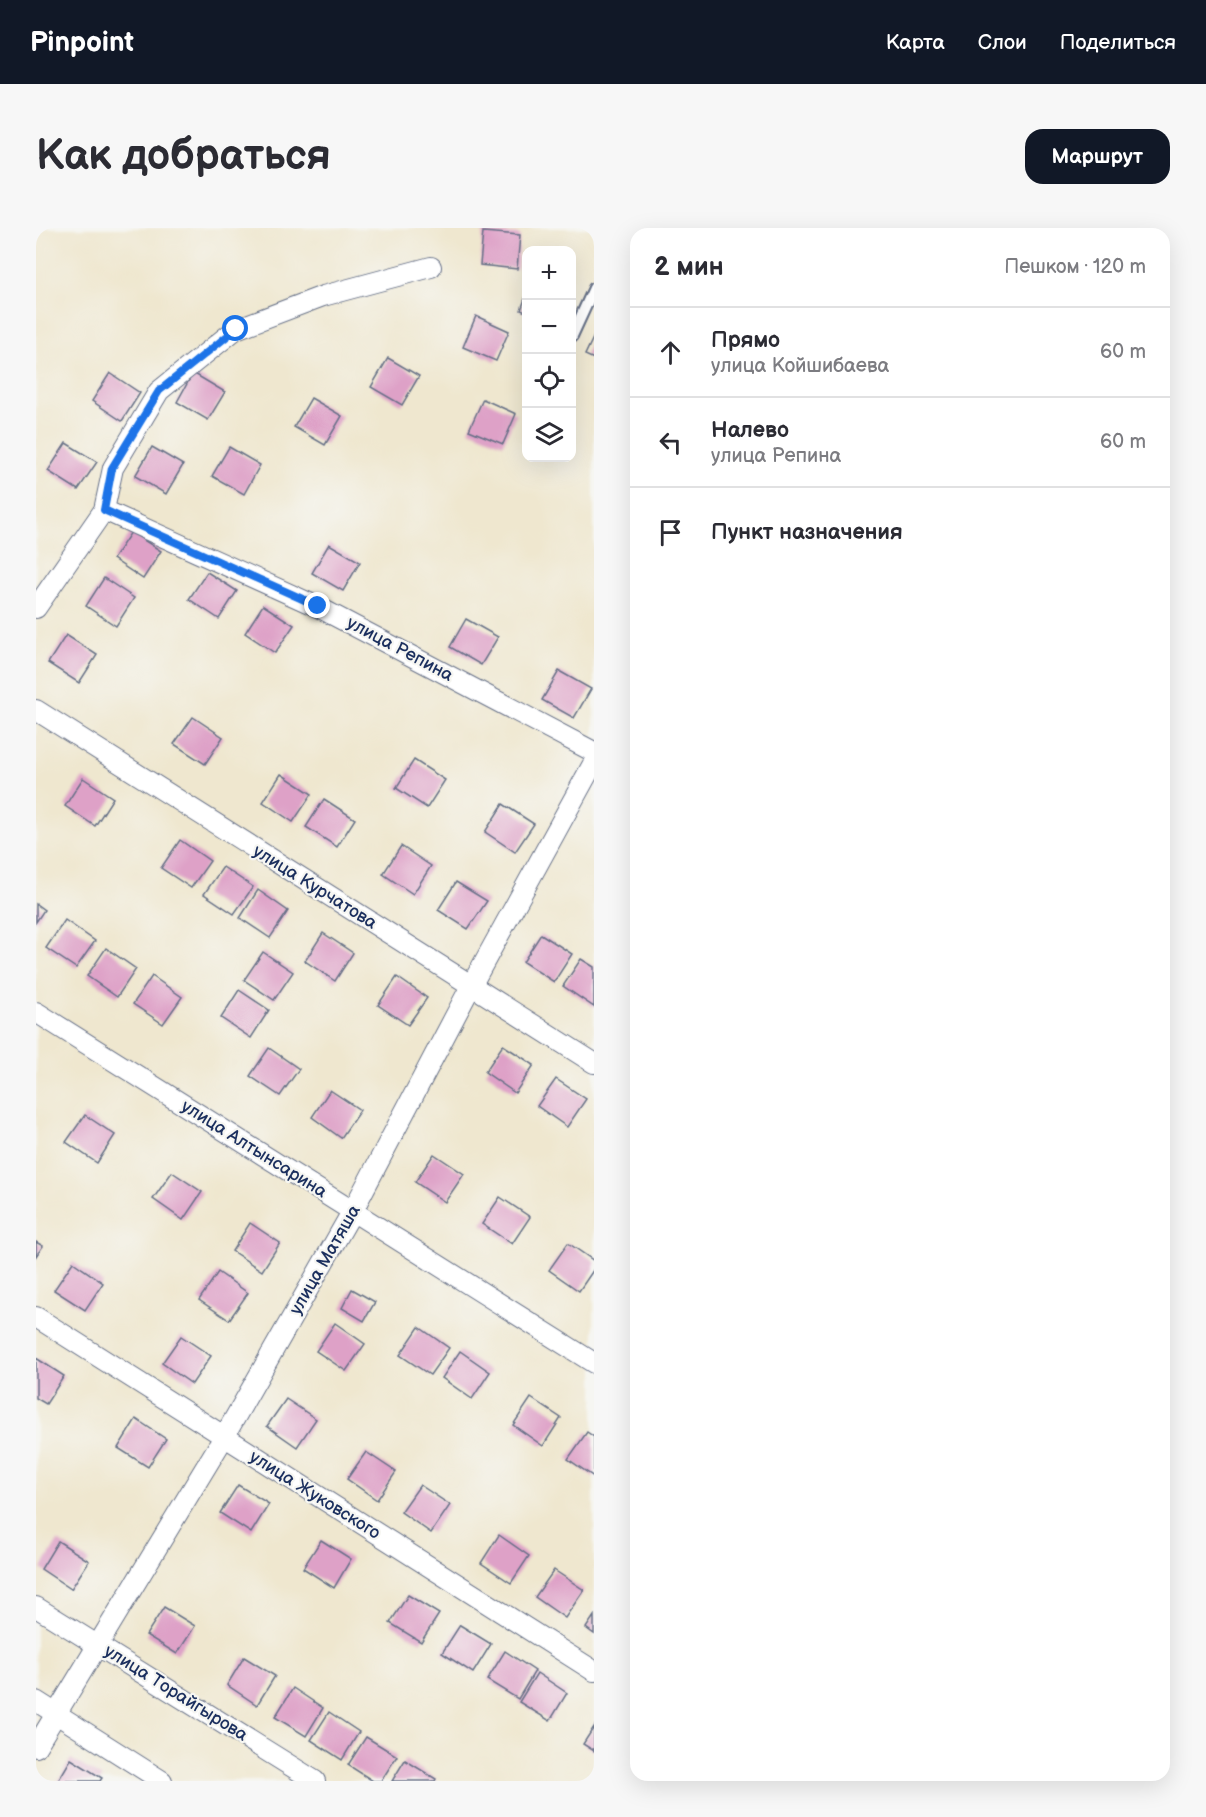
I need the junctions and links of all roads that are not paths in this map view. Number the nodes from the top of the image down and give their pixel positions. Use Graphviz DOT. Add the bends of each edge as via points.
graph roads {
  1 [pos="431,267"];
  2 [pos="594,288"];
  3 [pos="576,327"];
  4 [pos="104,510"];
  5 [pos="36,608"];
  6 [pos="36,710"];
  7 [pos="594,752"];
  8 [pos="594,762"];
  9 [pos="471,986"];
  10 [pos="36,1011"];
  11 [pos="594,1063"];
  12 [pos="352,1212"];
  13 [pos="36,1317"];
  14 [pos="594,1363"];
  15 [pos="224,1437"];
  16 [pos="36,1607"];
  17 [pos="97,1644"];
  18 [pos="594,1671"];
  19 [pos="36,1701"];
  20 [pos="56,1714"];
  21 [pos="36,1748"];
  22 [pos="162,1781"];
  23 [pos="315,1781"];
  1 -- 4 [label="street" via="323,296 236,329 159,391 112,468"];
  2 -- 3 [label="lane"];
  4 -- 5 [label="street"];
  4 -- 7 [label="street, улица Репина" via="318,606"];
  6 -- 9 [label="street, улица Курчатова"];
  8 -- 9 [label="street, улица Матяша"];
  9 -- 11 [label="street, улица Курчатова"];
  9 -- 12 [label="street, улица Матяша"];
  10 -- 12 [label="street, улица Алтынсарина"];
  12 -- 14 [label="street, улица Алтынсарина"];
  12 -- 15 [label="street, улица Матяша"];
  13 -- 15 [label="street, улица Жуковского"];
  15 -- 17 [label="street, улица Матяша"];
  15 -- 18 [label="street, улица Жуковского"];
  16 -- 17 [label="street, улица Торайгырова"];
  17 -- 20 [label="street, улица Матяша"];
  17 -- 23 [label="street, улица Торайгырова"];
  19 -- 20 [label="street"];
  20 -- 21 [label="street, улица Матяша"];
  20 -- 22 [label="street"];
}
